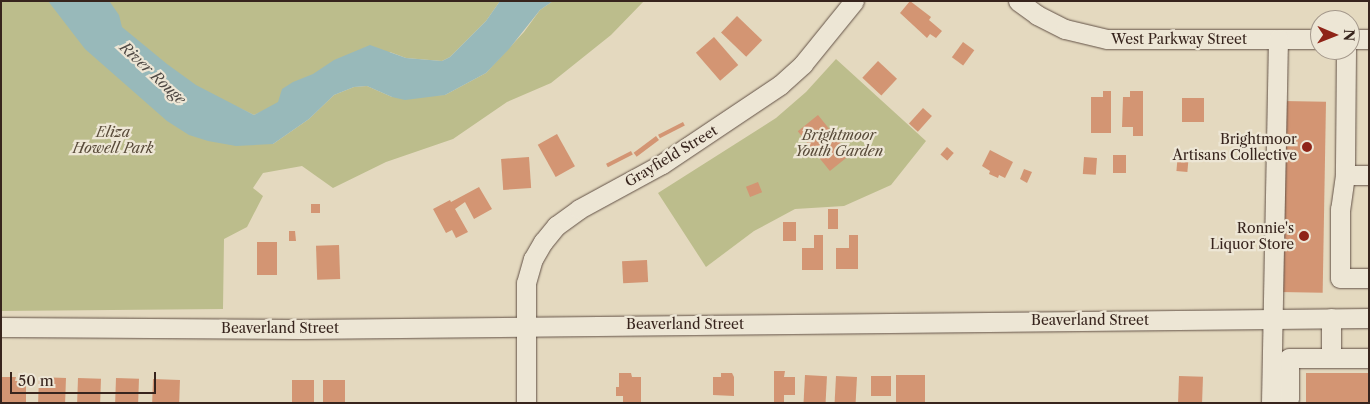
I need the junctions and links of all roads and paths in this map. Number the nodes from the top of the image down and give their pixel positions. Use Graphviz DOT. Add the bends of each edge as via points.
graph roads {
  1 [pos="854,1"];
  2 [pos="1018,1"];
  3 [pos="1278,39"];
  4 [pos="1310,39"];
  5 [pos="1346,60"];
  6 [pos="1345,175"];
  7 [pos="1369,175"];
  8 [pos="1369,278"];
  9 [pos="1331,318"];
  10 [pos="1369,318"];
  11 [pos="1272,319"];
  12 [pos="526,325"];
  13 [pos="1,327"];
  14 [pos="1331,358"];
  15 [pos="1369,358"];
  16 [pos="1280,401"];
  17 [pos="526,403"];
  1 -- 12 [label="street, Grayfield Street" via="803,64 780,85 705,137 579,209 556,226 533,259 526,283"];
  2 -- 3 [label="street, West Parkway Street" via="1065,29 1107,39"];
  3 -- 4 [label="street, West Parkway Street"];
  3 -- 11 [label="street"];
  5 -- 6 [label="street"];
  6 -- 7 [label="street"];
  6 -- 8 [label="street" via="1340,209 1340,278"];
  9 -- 10 [label="street, Beaverland Street"];
  9 -- 11 [label="street, Beaverland Street"];
  9 -- 14 [label="street"];
  11 -- 12 [label="street, Beaverland Street"];
  11 -- 16 [label="street"];
  12 -- 13 [label="street, Beaverland Street" via="300,329"];
  12 -- 17 [label="street, Grayfield Street"];
  14 -- 15 [label="street"];
  14 -- 16 [label="street" via="1289,358"];
}
